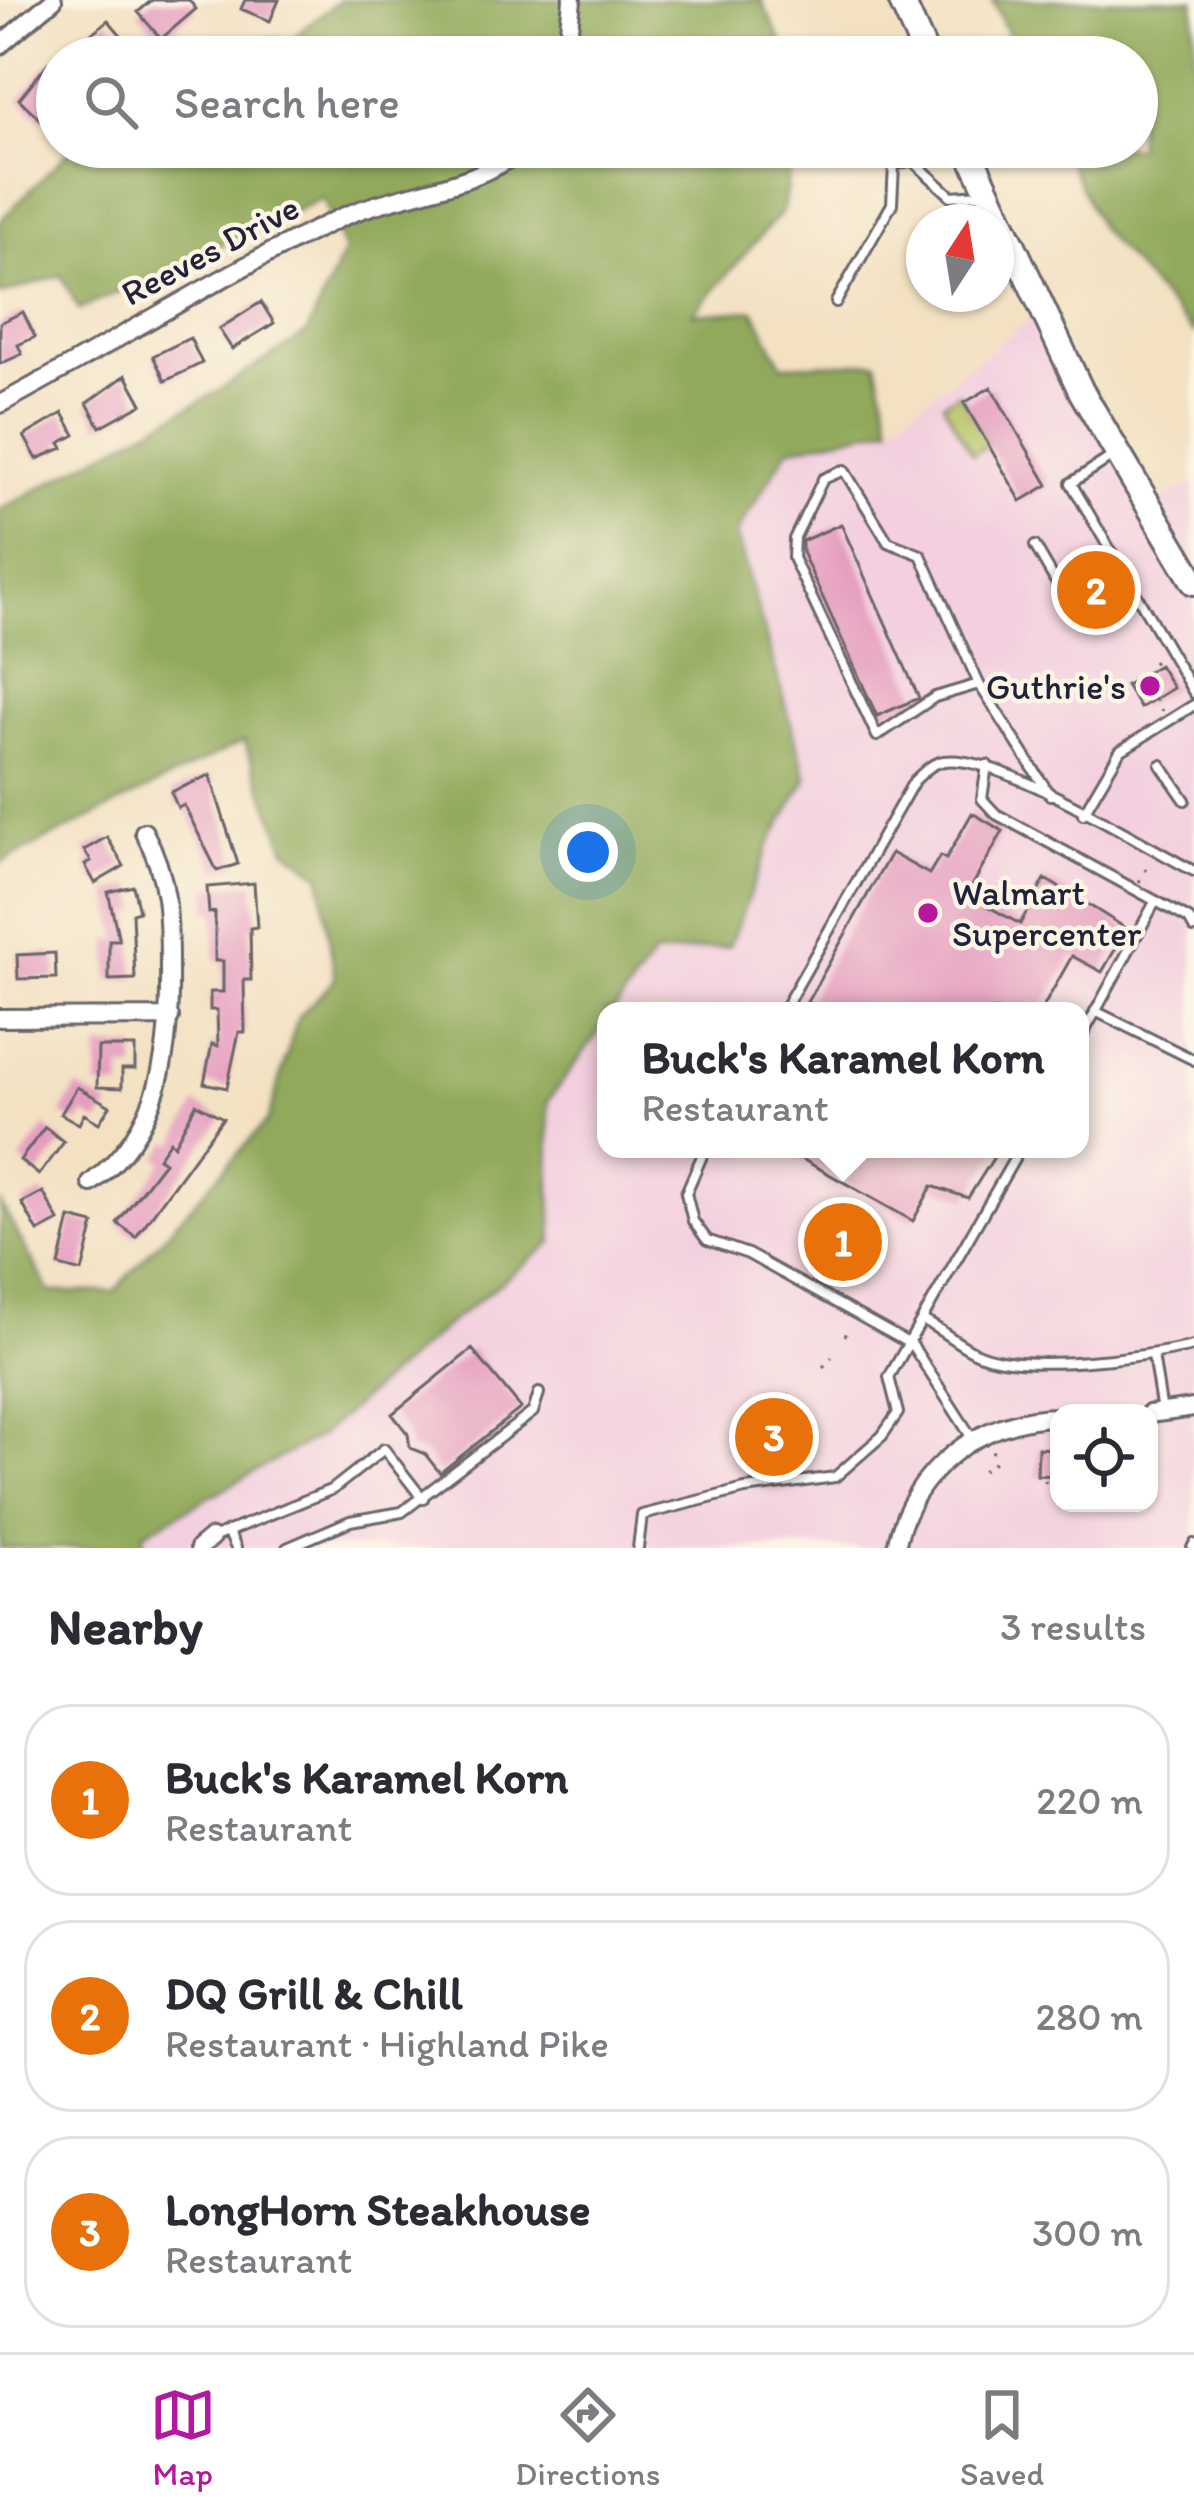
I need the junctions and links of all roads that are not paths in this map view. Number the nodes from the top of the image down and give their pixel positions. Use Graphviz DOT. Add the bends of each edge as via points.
graph roads {
  1 [pos="53,0"];
  2 [pos="572,0"];
  3 [pos="902,0"];
  4 [pos="568,36"];
  5 [pos="918,36"];
  6 [pos="0,45"];
  7 [pos="490,168"];
  8 [pos="893,168"];
  9 [pos="921,168"];
  10 [pos="977,168"];
  11 [pos="988,193"];
  12 [pos="836,302"];
  13 [pos="0,404"];
  14 [pos="1117,453"];
  15 [pos="1035,546"];
  16 [pos="1194,582"];
  17 [pos="1133,590"];
  18 [pos="979,684"];
  19 [pos="1194,693"];
  20 [pos="1194,705"];
  21 [pos="987,765"];
  22 [pos="1161,765"];
  23 [pos="1050,795"];
  24 [pos="1185,800"];
  25 [pos="1083,814"];
  26 [pos="144,832"];
  27 [pos="1194,872"];
  28 [pos="1155,902"];
  29 [pos="1194,928"];
  30 [pos="788,1002"];
  31 [pos="1095,1011"];
  32 [pos="170,1017"];
  33 [pos="0,1018"];
  34 [pos="1089,1023"];
  35 [pos="1194,1060"];
  36 [pos="701,1158"];
  37 [pos="1015,1158"];
  38 [pos="92,1183"];
  39 [pos="922,1320"];
  40 [pos="912,1345"];
  41 [pos="1194,1346"];
  42 [pos="1153,1355"];
  43 [pos="539,1393"];
  44 [pos="1155,1404"];
  45 [pos="1194,1408"];
  46 [pos="1158,1414"];
  47 [pos="1050,1418"];
  48 [pos="973,1439"];
  49 [pos="423,1499"];
  50 [pos="213,1539"];
  51 [pos="236,1548"];
  52 [pos="286,1548"];
  53 [pos="638,1548"];
  54 [pos="896,1548"];
  1 -- 6 [label="street"];
  2 -- 4 [label="street"];
  3 -- 5 [label="main road"];
  7 -- 13 [label="street, Reeves Drive" via="340,218"];
  8 -- 12 [label="lane" via="892,204"];
  9 -- 11 [label="lane" via="951,196"];
  10 -- 11 [label="main road"];
  11 -- 14 [label="main road"];
  14 -- 16 [label="main road"];
  14 -- 17 [label="lane" via="1071,483"];
  15 -- 17 [label="lane" via="1085,619"];
  17 -- 19 [label="lane"];
  18 -- 18 [label="lane" via="921,555 888,542 844,470 824,479 794,539 793,558 877,736 935,697"];
  18 -- 23 [label="lane"];
  20 -- 25 [label="lane" via="1120,752"];
  21 -- 23 [label="lane"];
  21 -- 28 [label="lane" via="982,799 996,814"];
  21 -- 30 [label="lane" via="950,759 914,782"];
  22 -- 24 [label="lane"];
  23 -- 25 [label="lane"];
  25 -- 27 [label="lane"];
  26 -- 32 [label="street" via="168,890"];
  28 -- 29 [label="lane"];
  28 -- 31 [label="lane"];
  31 -- 34 [label="lane"];
  31 -- 35 [label="lane"];
  32 -- 33 [label="street"];
  32 -- 38 [label="street" via="155,1099 118,1162"];
  36 -- 40 [label="lane" via="686,1193 707,1240 748,1254"];
  37 -- 39 [label="lane"];
  39 -- 40 [label="lane"];
  39 -- 42 [label="lane" via="993,1358"];
  40 -- 48 [label="lane"];
  40 -- 53 [label="lane" via="889,1377 898,1413 835,1477 642,1516"];
  41 -- 42 [label="lane"];
  42 -- 44 [label="lane"];
  43 -- 49 [label="lane" via="533,1412"];
  45 -- 46 [label="street"];
  47 -- 48 [label="street" via="1009,1423"];
  48 -- 54 [label="street" via="920,1484 901,1517"];
  49 -- 50 [label="lane" via="384,1449 333,1489"];
  49 -- 52 [label="lane"];
  50 -- 51 [label="lane"];
}
